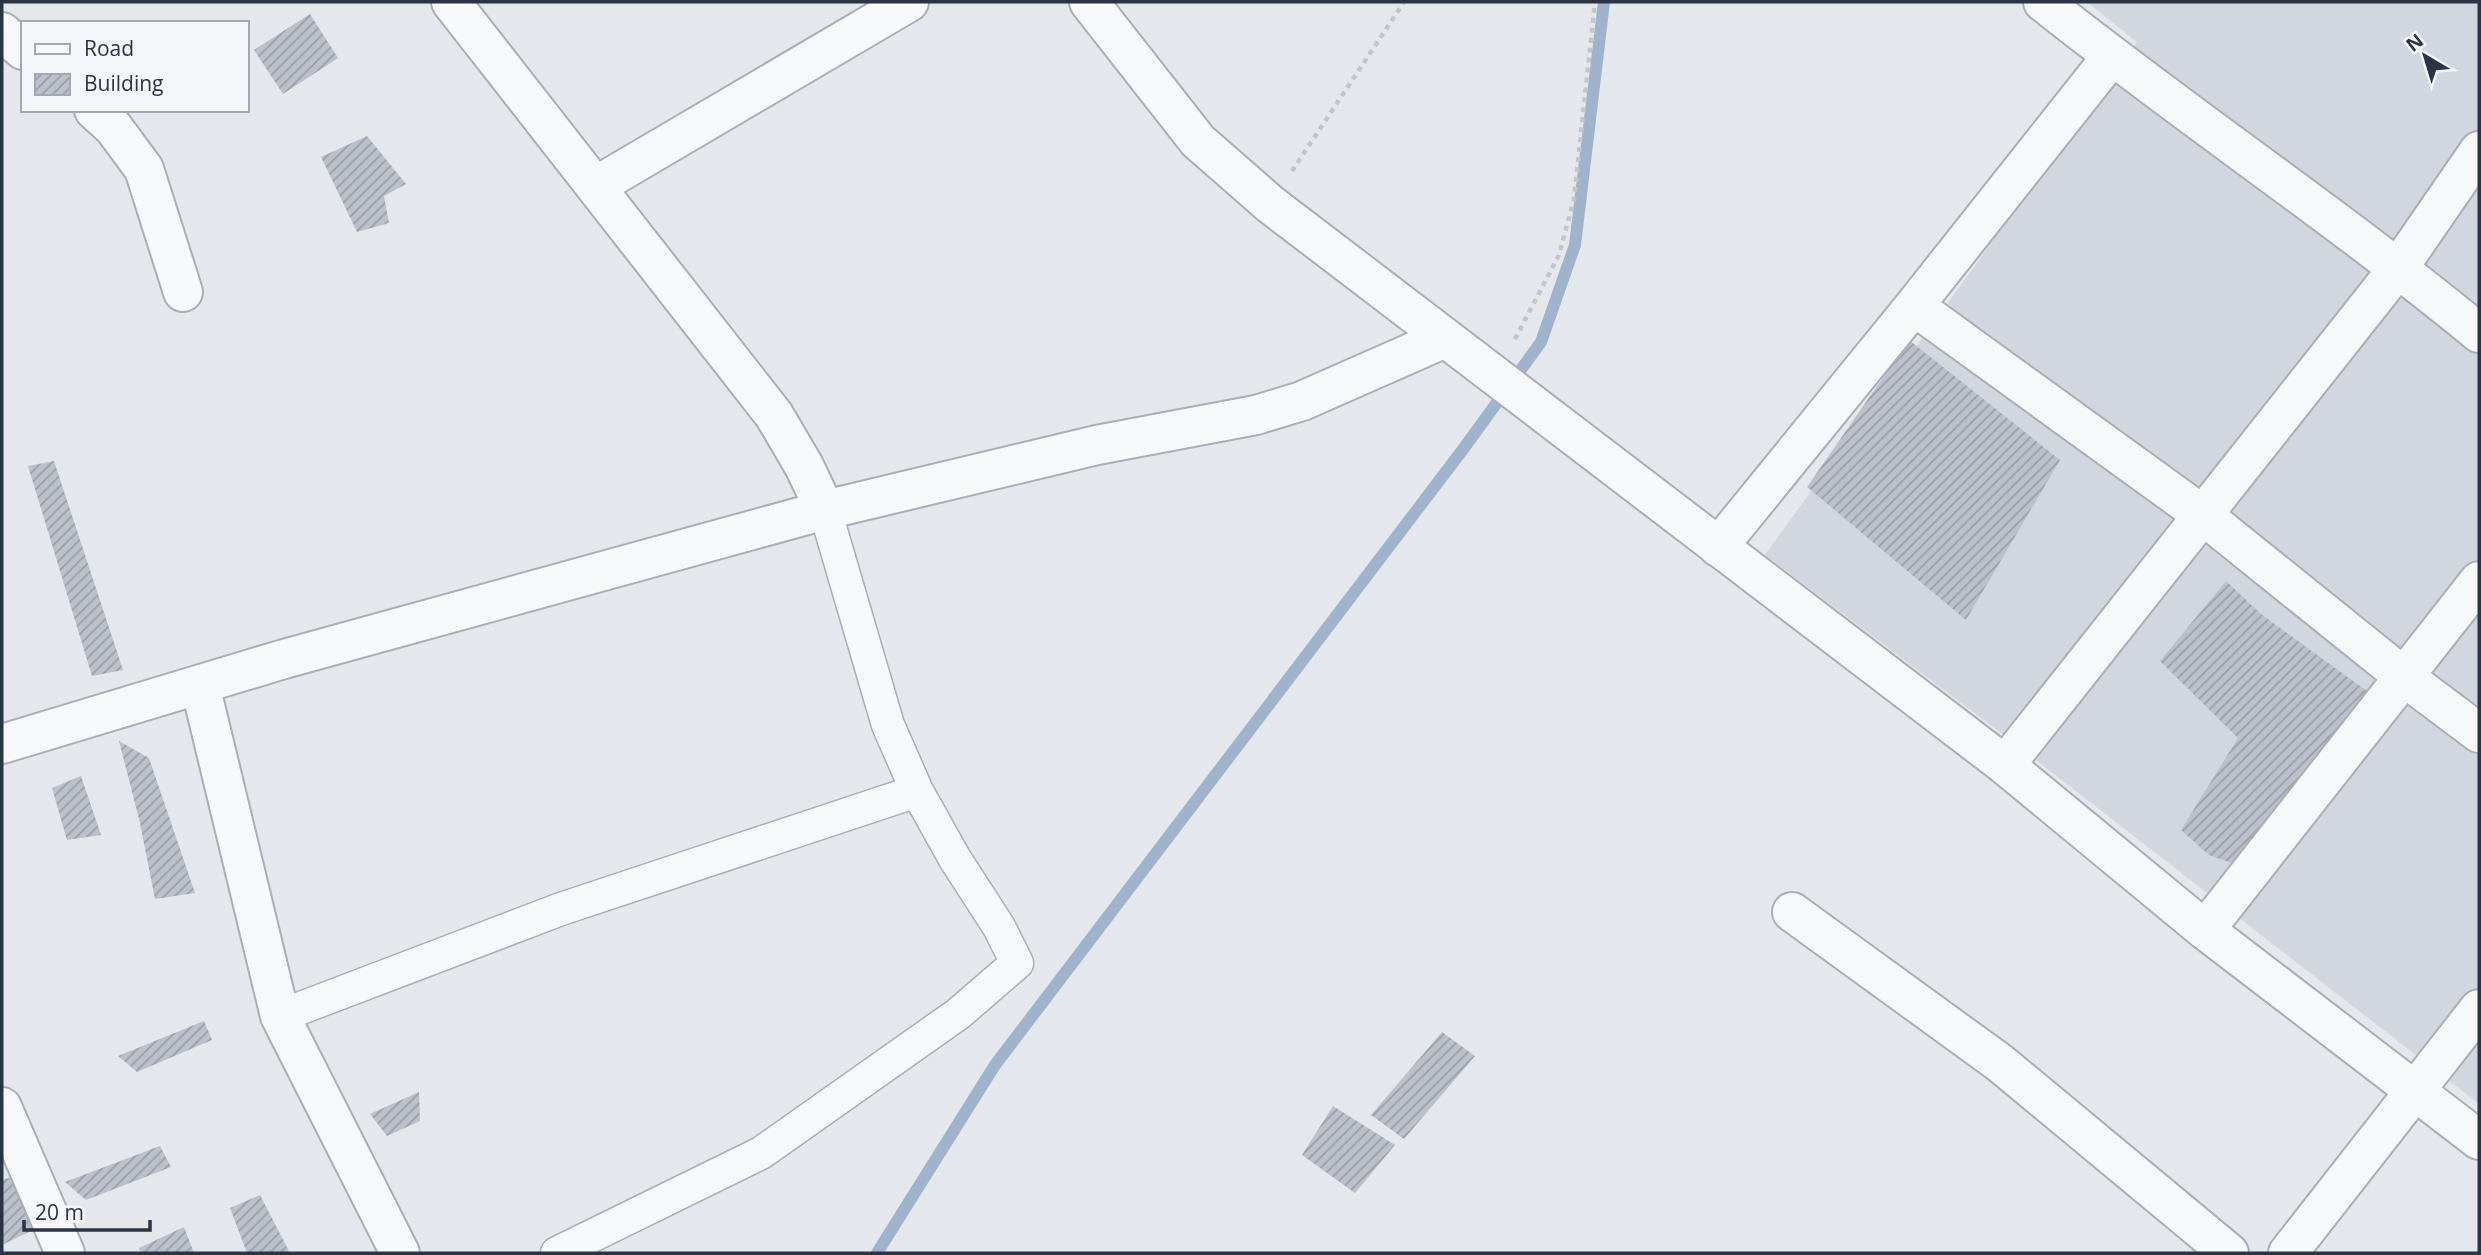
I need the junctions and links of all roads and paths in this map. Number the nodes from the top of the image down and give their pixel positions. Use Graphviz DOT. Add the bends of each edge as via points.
graph roads {
  1 [pos="451,2"];
  2 [pos="909,2"];
  3 [pos="1089,2"];
  4 [pos="1404,2"];
  5 [pos="1595,2"];
  6 [pos="2043,2"];
  7 [pos="2,32"];
  8 [pos="21,48"];
  9 [pos="2112,56"];
  10 [pos="96,112"];
  11 [pos="2479,150"];
  12 [pos="596,186"];
  13 [pos="1270,204"];
  14 [pos="2399,267"];
  15 [pos="183,292"];
  16 [pos="1914,306"];
  17 [pos="2479,333"];
  18 [pos="1468,355"];
  19 [pos="825,510"];
  20 [pos="2204,516"];
  21 [pos="1718,547"];
  22 [pos="2479,582"];
  23 [pos="2403,676"];
  24 [pos="200,685"];
  25 [pos="2479,733"];
  26 [pos="2,744"];
  27 [pos="2005,765"];
  28 [pos="917,791"];
  29 [pos="1793,912"];
  30 [pos="2205,930"];
  31 [pos="2479,1009"];
  32 [pos="280,1016"];
  33 [pos="2417,1091"];
  34 [pos="2,1107"];
  35 [pos="2479,1140"];
  36 [pos="65,1253"];
  37 [pos="400,1253"];
  38 [pos="557,1253"];
  39 [pos="2229,1253"];
  40 [pos="2288,1253"];
  1 -- 12 [label="street"];
  2 -- 12 [label="street"];
  3 -- 13 [label="street" via="1198,141"];
  4 -- 13 [label="path"];
  5 -- 18 [label="path" via="1574,199 1559,255 1505,357"];
  6 -- 9 [label="street"];
  7 -- 8 [label="street"];
  9 -- 14 [label="street"];
  9 -- 16 [label="street"];
  10 -- 15 [label="street" via="144,169"];
  11 -- 14 [label="street"];
  12 -- 19 [label="street" via="775,415"];
  13 -- 18 [label="street"];
  14 -- 17 [label="street"];
  14 -- 20 [label="street"];
  16 -- 20 [label="street"];
  16 -- 21 [label="street"];
  18 -- 19 [label="street" via="1256,415 1097,445"];
  18 -- 21 [label="street"];
  19 -- 24 [label="street"];
  19 -- 28 [label="street" via="888,725"];
  20 -- 23 [label="street"];
  20 -- 27 [label="street"];
  21 -- 27 [label="street"];
  22 -- 23 [label="street"];
  23 -- 25 [label="street"];
  23 -- 30 [label="street"];
  24 -- 26 [label="street"];
  24 -- 32 [label="street"];
  27 -- 30 [label="street"];
  28 -- 32 [label="street" via="561,909"];
  28 -- 38 [label="street" via="1017,963 958,1014 761,1153"];
  29 -- 39 [label="street" via="2000,1063"];
  30 -- 33 [label="street"];
  31 -- 33 [label="street"];
  32 -- 37 [label="street"];
  33 -- 35 [label="street"];
  33 -- 40 [label="street"];
  34 -- 36 [label="street"];
}
